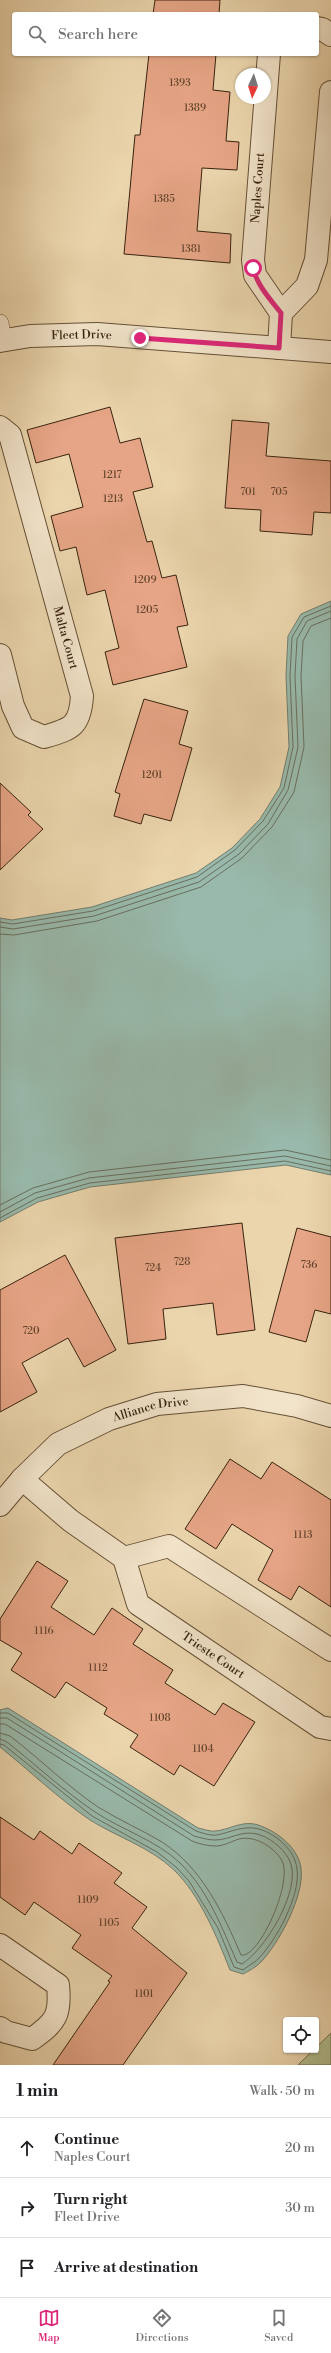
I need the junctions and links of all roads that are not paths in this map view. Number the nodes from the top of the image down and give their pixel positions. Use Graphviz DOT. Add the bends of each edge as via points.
graph roads {
  1 [pos="319,28"];
  2 [pos="331,35"];
  3 [pos="269,56"];
  4 [pos="331,92"];
  5 [pos="281,313"];
  6 [pos="1,335"];
  7 [pos="279,348"];
  8 [pos="331,352"];
  9 [pos="0,427"];
  10 [pos="0,655"];
  11 [pos="331,1416"];
  12 [pos="22,1479"];
  13 [pos="0,1506"];
  14 [pos="124,1558"];
  15 [pos="331,1650"];
  16 [pos="331,1729"];
  17 [pos="0,1945"];
  18 [pos="0,2028"];
  1 -- 2 [label="street"];
  3 -- 5 [label="street, Naples Court" via="253,260 255,275"];
  4 -- 5 [label="street" via="316,260 307,286"];
  5 -- 7 [label="street"];
  6 -- 7 [label="street, Fleet Drive" via="97,334"];
  7 -- 8 [label="street, Fleet Drive"];
  9 -- 10 [label="street, Malta Court" via="10,435 82,696 81,713 69,730 44,738 23,728 13,706"];
  11 -- 12 [label="street, Alliance Drive" via="297,1406 243,1396 157,1404 109,1419 58,1444"];
  12 -- 13 [label="street, Alliance Drive"];
  12 -- 14 [label="street" via="71,1521"];
  14 -- 15 [label="street" via="169,1546"];
  14 -- 16 [label="street, Trieste Court" via="138,1604 320,1727"];
  17 -- 18 [label="street" via="58,1985 60,2005 51,2026 32,2038 6,2032"];
}
